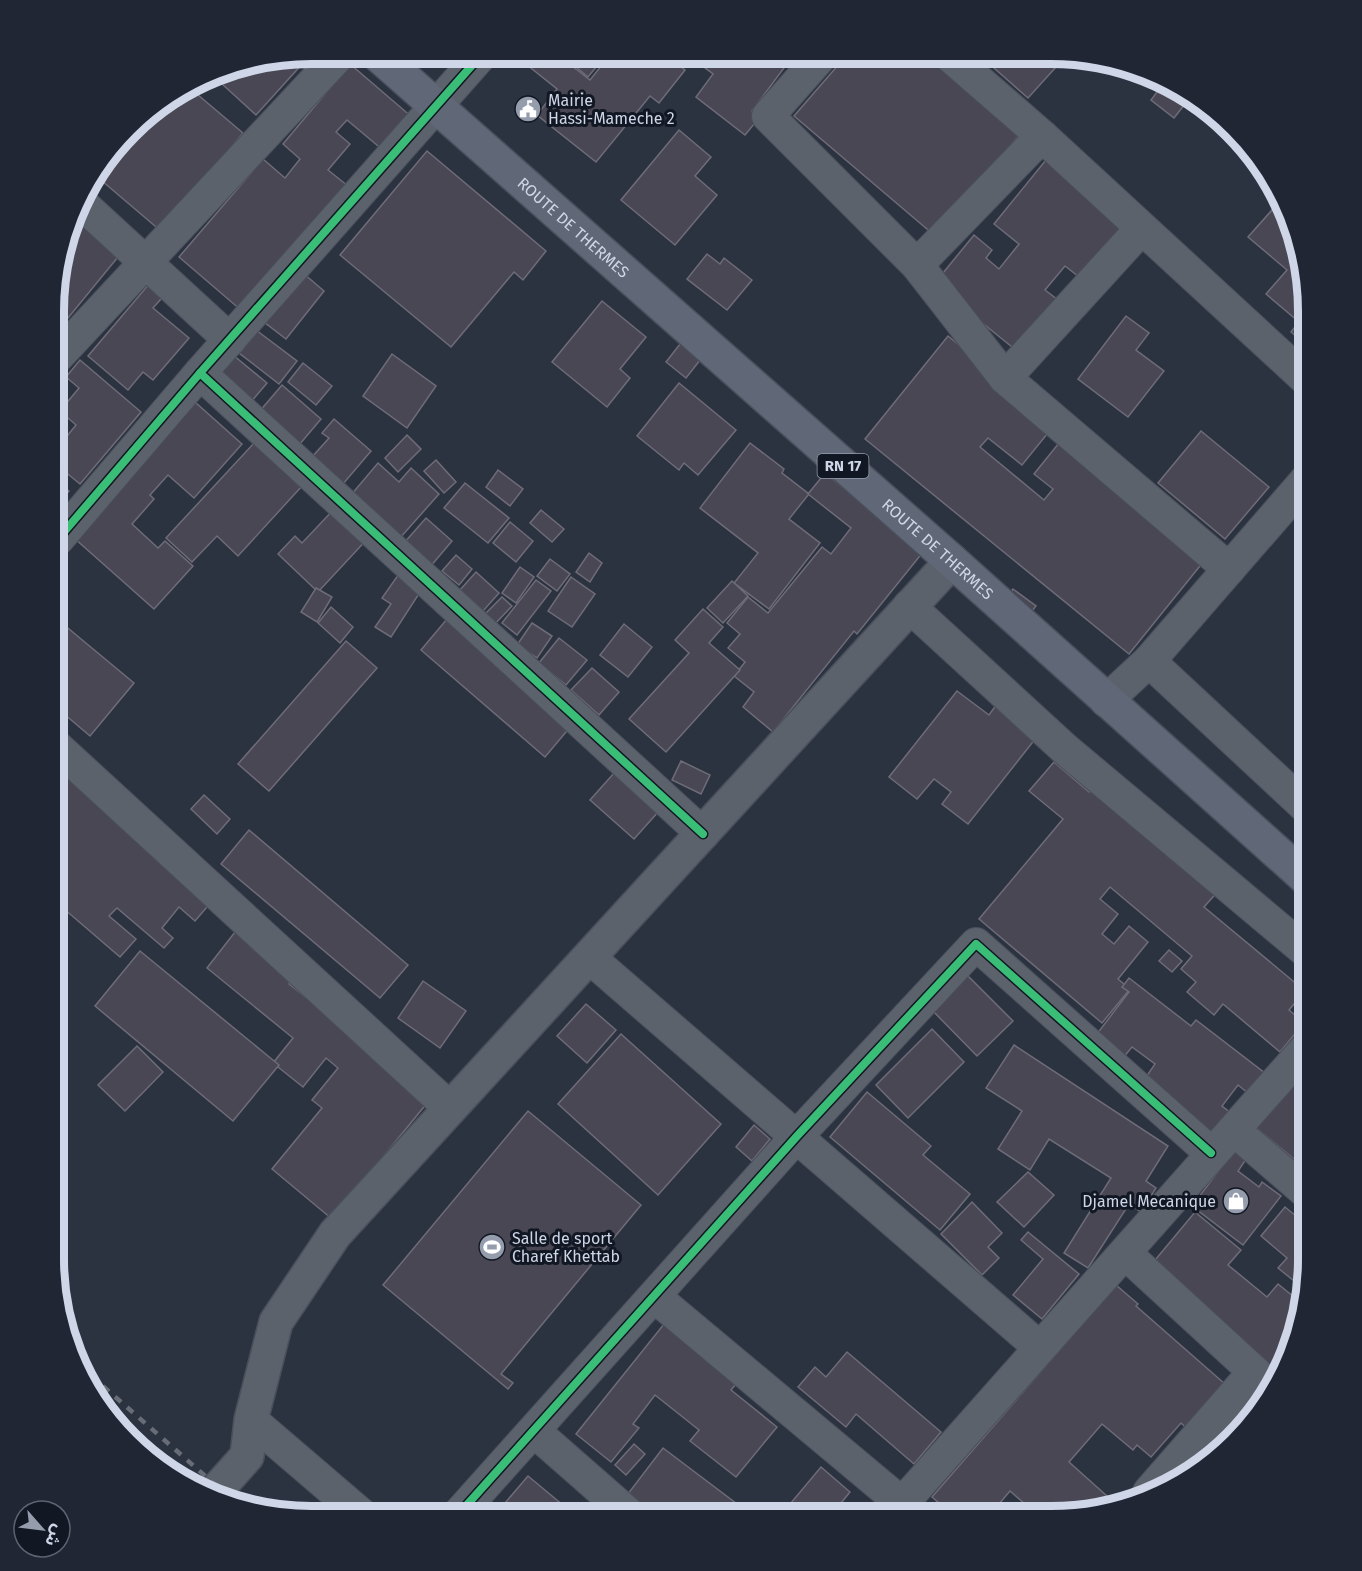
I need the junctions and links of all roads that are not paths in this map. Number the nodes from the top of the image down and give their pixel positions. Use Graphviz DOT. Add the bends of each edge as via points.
graph roads {
  1 [pos="330,64"];
  2 [pos="388,64"];
  3 [pos="473,64"];
  4 [pos="815,64"];
  5 [pos="959,64"];
  6 [pos="434,106"];
  7 [pos="1042,136"];
  8 [pos="87,208"];
  9 [pos="1141,229"];
  10 [pos="147,262"];
  11 [pos="917,265"];
  12 [pos="230,340"];
  13 [pos="64,350"];
  14 [pos="1298,372"];
  15 [pos="200,373"];
  16 [pos="1005,378"];
  17 [pos="1298,490"];
  18 [pos="64,531"];
  19 [pos="952,561"];
  20 [pos="1229,569"];
  21 [pos="909,606"];
  22 [pos="1149,662"];
  23 [pos="1106,701"];
  24 [pos="64,753"];
  25 [pos="1298,800"];
  26 [pos="704,834"];
  27 [pos="1298,871"];
  28 [pos="1298,945"];
  29 [pos="590,958"];
  30 [pos="1298,1057"];
  31 [pos="450,1108"];
  32 [pos="1234,1130"];
  33 [pos="798,1135"];
  34 [pos="1211,1153"];
  35 [pos="1298,1185"];
  36 [pos="1125,1253"];
  37 [pos="655,1297"];
  38 [pos="1039,1347"];
  39 [pos="1264,1380"];
  40 [pos="251,1420"];
  41 [pos="534,1431"];
  42 [pos="1161,1481"];
  43 [pos="218,1488"];
  44 [pos="351,1506"];
  45 [pos="466,1506"];
  46 [pos="620,1506"];
  47 [pos="896,1506"];
  48 [pos="908,1506"];
  1 -- 10 [label="street"];
  2 -- 6 [label="main road, ROUTE DE THERMES / RN 17"];
  3 -- 6 [label="street"];
  4 -- 11 [label="street" via="768,116"];
  5 -- 7 [label="street"];
  6 -- 12 [label="street"];
  6 -- 19 [label="main road, ROUTE DE THERMES / RN 17"];
  7 -- 9 [label="street"];
  7 -- 11 [label="street"];
  8 -- 10 [label="street"];
  9 -- 14 [label="street"];
  9 -- 16 [label="street"];
  10 -- 12 [label="street"];
  10 -- 13 [label="street"];
  11 -- 16 [label="street"];
  12 -- 15 [label="street"];
  15 -- 18 [label="street"];
  15 -- 26 [label="street"];
  16 -- 20 [label="street"];
  17 -- 20 [label="street"];
  19 -- 21 [label="main road"];
  19 -- 23 [label="main road, ROUTE DE THERMES / RN 17"];
  20 -- 22 [label="street"];
  21 -- 26 [label="main road"];
  21 -- 28 [label="street" via="1065,749"];
  22 -- 23 [label="street"];
  22 -- 25 [label="street"];
  23 -- 27 [label="main road, ROUTE DE THERMES / RN 17"];
  24 -- 31 [label="street"];
  26 -- 29 [label="main road"];
  29 -- 31 [label="main road"];
  29 -- 33 [label="street"];
  30 -- 32 [label="street"];
  31 -- 40 [label="main road" via="335,1234 276,1322"];
  32 -- 34 [label="street"];
  32 -- 35 [label="street"];
  33 -- 34 [label="street" via="976,944"];
  33 -- 37 [label="street"];
  33 -- 38 [label="street"];
  34 -- 36 [label="street"];
  36 -- 38 [label="street"];
  36 -- 39 [label="street"];
  37 -- 41 [label="street"];
  37 -- 47 [label="street"];
  38 -- 48 [label="street"];
  39 -- 42 [label="street"];
  40 -- 43 [label="main road" via="247,1456"];
  40 -- 44 [label="street"];
  41 -- 45 [label="street"];
  41 -- 46 [label="street"];
}
